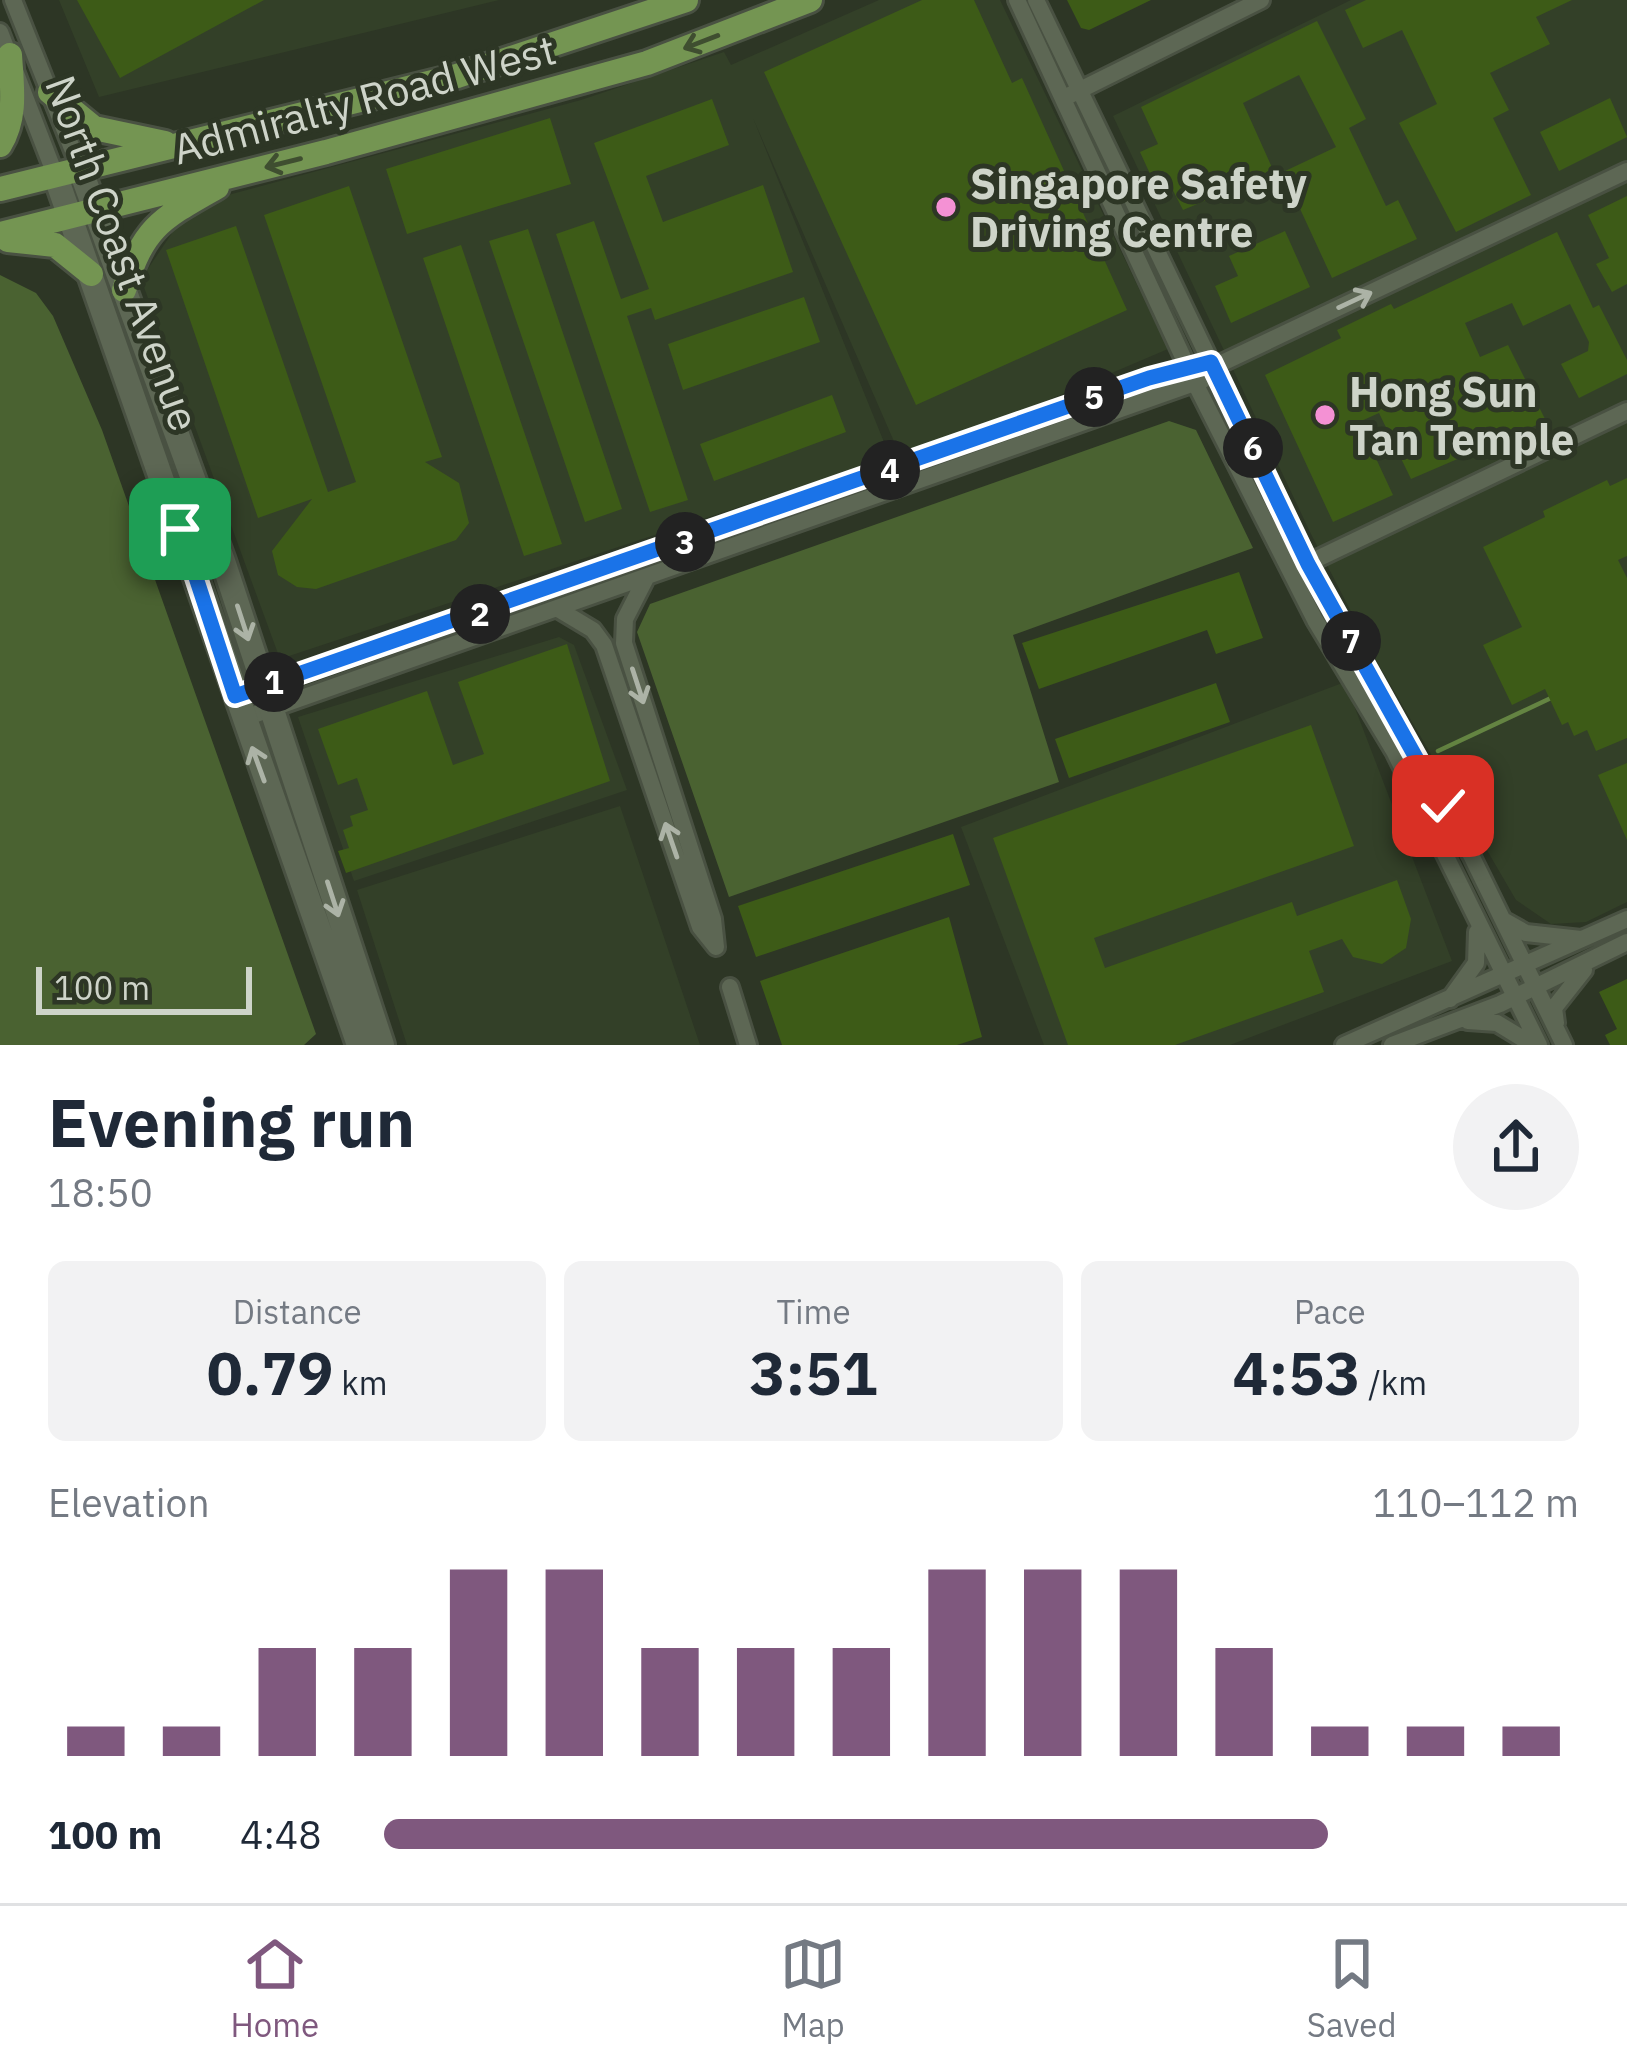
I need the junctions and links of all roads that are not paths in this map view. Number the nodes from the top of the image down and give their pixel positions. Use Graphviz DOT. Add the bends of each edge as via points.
graph roads {
  1 [pos="13,0"];
  2 [pos="686,0"];
  3 [pos="810,0"];
  4 [pos="1017,0"];
  5 [pos="1036,0"];
  6 [pos="1261,0"];
  7 [pos="5,44"];
  8 [pos="50,92"];
  9 [pos="1069,96"];
  10 [pos="0,145"];
  11 [pos="181,145"];
  12 [pos="1627,171"];
  13 [pos="240,173"];
  14 [pos="69,174"];
  15 [pos="0,189"];
  16 [pos="98,208"];
  17 [pos="71,216"];
  18 [pos="1135,229"];
  19 [pos="0,237"];
  20 [pos="91,274"];
  21 [pos="124,290"];
  22 [pos="1189,317"];
  23 [pos="1170,326"];
  24 [pos="1217,366"];
  25 [pos="1192,375"];
  26 [pos="1627,411"];
  27 [pos="1240,423"];
  28 [pos="1221,431"];
  29 [pos="1282,508"];
  30 [pos="1264,516"];
  31 [pos="1300,568"];
  32 [pos="646,577"];
  33 [pos="558,609"];
  34 [pos="267,697"];
  35 [pos="238,707"];
  36 [pos="1475,917"];
  37 [pos="1627,919"];
  38 [pos="1502,920"];
  39 [pos="1584,939"];
  40 [pos="1627,942"];
  41 [pos="1609,951"];
  42 [pos="1527,968"];
  43 [pos="1505,978"];
  44 [pos="1536,986"];
  45 [pos="730,987"];
  46 [pos="1515,997"];
  47 [pos="1445,1004"];
  48 [pos="1460,1022"];
  49 [pos="1561,1038"];
  50 [pos="359,1045"];
  51 [pos="382,1045"];
  52 [pos="748,1045"];
  53 [pos="1344,1045"];
  54 [pos="1392,1045"];
  55 [pos="1536,1045"];
  1 -- 8 [label="street, North Coast Avenue"];
  2 -- 11 [label="main road, Admiralty Road West" via="458,76"];
  3 -- 13 [label="main road, Admiralty Road West, one-way" via="647,63"];
  4 -- 9 [label="street"];
  5 -- 9 [label="street"];
  6 -- 9 [label="street"];
  7 -- 10 [label="main road" via="13,100"];
  7 -- 14 [label="street, North Coast Avenue"];
  8 -- 11 [label="main road" via="94,128"];
  8 -- 14 [label="street, North Coast Avenue"];
  9 -- 18 [label="street"];
  11 -- 14 [label="main road, Admiralty Road West"];
  24 -- 12 [label="street, one-way"];
  13 -- 16 [label="main road, Admiralty Road West"];
  13 -- 21 [label="main road" via="155,223"];
  14 -- 15 [label="main road, Admiralty Road West"];
  14 -- 16 [label="main road, North Coast Avenue"];
  14 -- 17 [label="main road, North Coast Avenue"];
  16 -- 17 [label="main road, Admiralty Road West"];
  16 -- 21 [label="main road, North Coast Avenue"];
  17 -- 19 [label="main road, Admiralty Road West"];
  17 -- 20 [label="main road, North Coast Avenue"];
  18 -- 22 [label="street"];
  18 -- 23 [label="street"];
  19 -- 20 [label="main road" via="55,245"];
  20 -- 35 [label="main road, North Coast Avenue"];
  21 -- 34 [label="main road, North Coast Avenue, one-way"];
  22 -- 23 [label="street"];
  22 -- 24 [label="street"];
  23 -- 25 [label="street"];
  24 -- 25 [label="street"];
  24 -- 27 [label="street"];
  25 -- 28 [label="street"];
  25 -- 32 [label="street"];
  25 -- 34 [label="street"];
  26 -- 31 [label="street"];
  27 -- 28 [label="street"];
  27 -- 29 [label="street"];
  28 -- 30 [label="street"];
  29 -- 30 [label="street"];
  29 -- 31 [label="street"];
  30 -- 31 [label="street"];
  31 -- 36 [label="street" via="1315,620 1394,751"];
  31 -- 38 [label="street"];
  32 -- 33 [label="street"];
  32 -- 33 [label="street, one-way" via="625,619 624,643 716,947 700,927 604,645"];
  33 -- 34 [label="street"];
  34 -- 35 [label="street"];
  34 -- 51 [label="main road, one-way"];
  50 -- 35 [label="main road, North Coast Avenue, one-way"];
  36 -- 43 [label="street"];
  36 -- 47 [label="street" via="1476,963"];
  37 -- 39 [label="street"];
  38 -- 39 [label="street" via="1526,933"];
  38 -- 42 [label="street"];
  39 -- 42 [label="street"];
  40 -- 41 [label="street"];
  41 -- 44 [label="street"];
  41 -- 49 [label="street" via="1568,984 1554,1008"];
  42 -- 43 [label="street"];
  42 -- 44 [label="street"];
  43 -- 46 [label="street"];
  43 -- 47 [label="street"];
  44 -- 46 [label="street"];
  44 -- 49 [label="street"];
  45 -- 52 [label="street"];
  46 -- 48 [label="street"];
  46 -- 55 [label="street"];
  47 -- 53 [label="street"];
  48 -- 54 [label="street"];
  48 -- 55 [label="street" via="1497,1023"];
}
